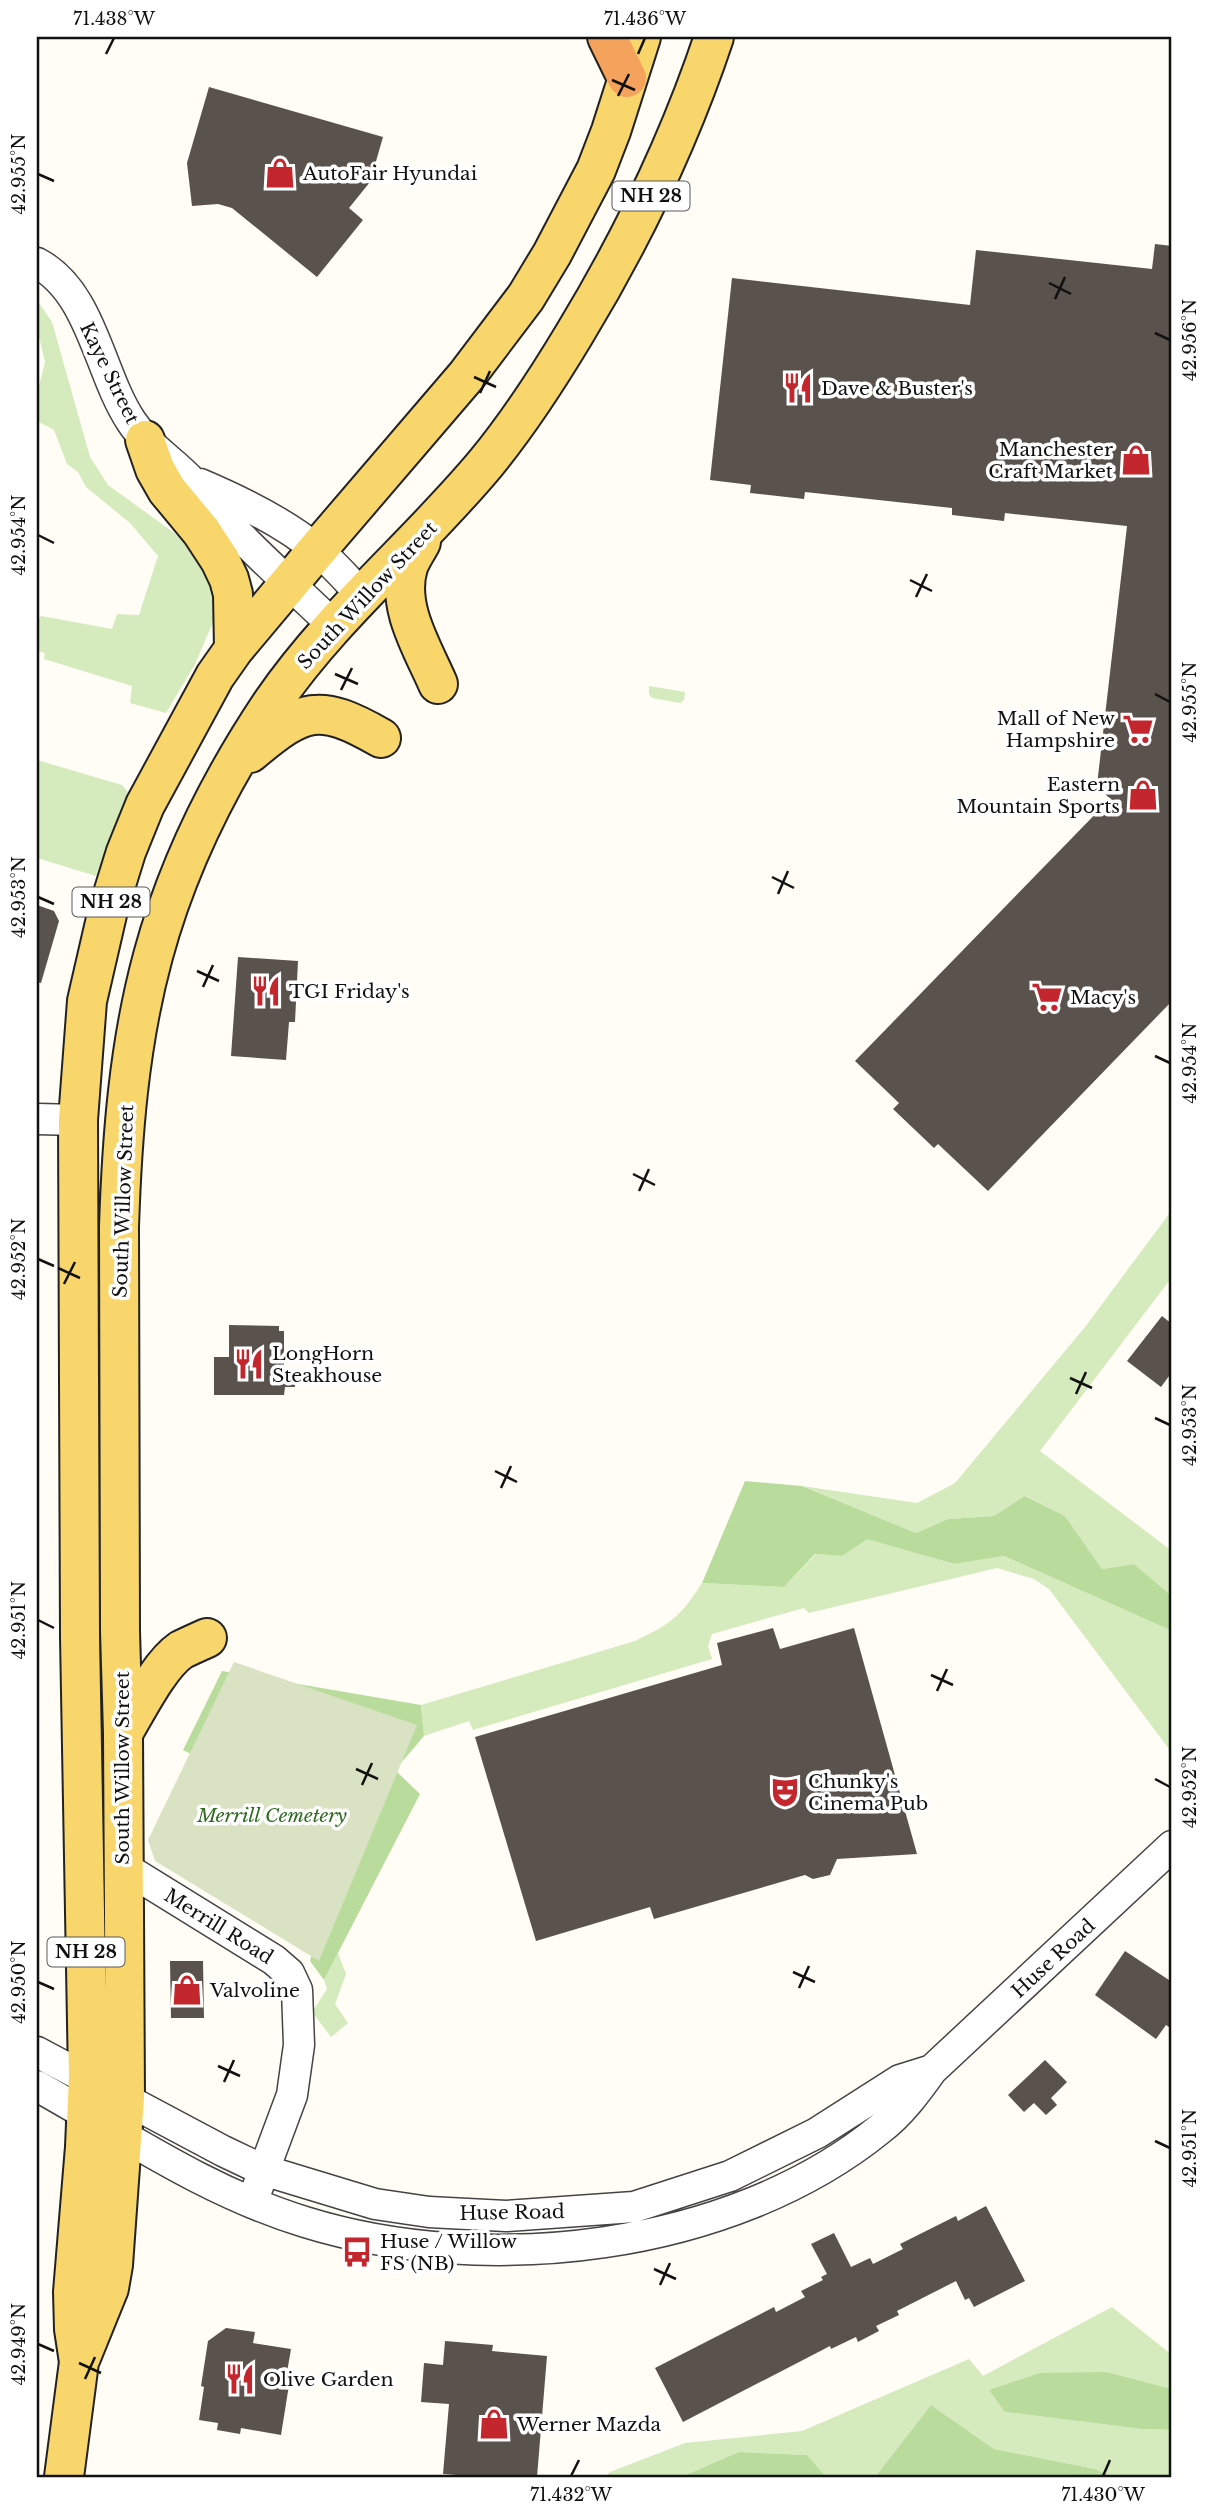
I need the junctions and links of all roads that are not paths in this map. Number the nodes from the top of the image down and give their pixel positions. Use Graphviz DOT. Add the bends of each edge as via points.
graph roads {
  1 [pos="607,37"];
  2 [pos="641,37"];
  3 [pos="714,37"];
  4 [pos="627,78"];
  5 [pos="37,263"];
  6 [pos="145,440"];
  7 [pos="190,480"];
  8 [pos="428,529"];
  9 [pos="317,550"];
  10 [pos="289,583"];
  11 [pos="363,596"];
  12 [pos="334,626"];
  13 [pos="234,649"];
  14 [pos="438,684"];
  15 [pos="381,738"];
  16 [pos="233,768"];
  17 [pos="37,1119"];
  18 [pos="78,1120"];
  19 [pos="206,1638"];
  20 [pos="123,1733"];
  21 [pos="1172,1846"];
  22 [pos="122,1866"];
  23 [pos="37,2052"];
  24 [pos="932,2070"];
  25 [pos="37,2085"];
  26 [pos="88,2096"];
  27 [pos="125,2116"];
  28 [pos="263,2170"];
  29 [pos="252,2203"];
  30 [pos="79,2362"];
  31 [pos="64,2477"];
  1 -- 4 [label="highway"];
  2 -- 4 [label="main road, South Willow Street / NH 28"];
  3 -- 8 [label="main road, South Willow Street / NH 28" via="670,155 609,277 509,434"];
  4 -- 9 [label="main road, South Willow Street / NH 28" via="596,170 526,297 459,385"];
  5 -- 6 [label="street, Kaye Street" via="73,297 120,400"];
  6 -- 7 [label="street, Kaye Street"];
  6 -- 13 [label="main road" via="167,490 201,531 229,579"];
  7 -- 9 [label="street, Kaye Street" via="253,509"];
  7 -- 10 [label="street, Kaye Street"];
  8 -- 11 [label="main road, South Willow Street / NH 28"];
  8 -- 14 [label="main road" via="409,566 405,588 410,617"];
  9 -- 10 [label="main road, South Willow Street / NH 28"];
  9 -- 11 [label="street, Kaye Street"];
  10 -- 12 [label="street, Kaye Street"];
  10 -- 13 [label="main road, South Willow Street / NH 28"];
  11 -- 12 [label="main road, South Willow Street / NH 28"];
  12 -- 16 [label="main road, South Willow Street / NH 28" via="272,704"];
  13 -- 18 [label="main road, South Willow Street / NH 28" via="169,758 126,852 87,1001"];
  15 -- 16 [label="main road" via="338,716 310,715 281,727"];
  16 -- 20 [label="main road, South Willow Street / NH 28" via="165,916 142,1003 128,1085 119,1241"];
  17 -- 18 [label="street"];
  18 -- 26 [label="main road, South Willow Street / NH 28"];
  19 -- 20 [label="main road" via="174,1657"];
  20 -- 22 [label="main road, South Willow Street / NH 28"];
  21 -- 24 [label="street, Huse Road"];
  22 -- 27 [label="main road, South Willow Street / NH 28"];
  22 -- 28 [label="street, Merrill Road" via="274,1960 289,1973 297,1990 297,2070"];
  23 -- 26 [label="street"];
  24 -- 28 [label="street, Huse Road" via="900,2080 817,2133 730,2176 634,2207 506,2216 429,2212 375,2204"];
  24 -- 29 [label="street, Huse Road" via="880,2129 810,2175 751,2203 632,2239 457,2250 343,2232"];
  25 -- 26 [label="street"];
  26 -- 27 [label="street"];
  26 -- 30 [label="main road, South Willow Street / NH 28" via="73,2292"];
  27 -- 28 [label="street, Huse Road" via="212,2145"];
  27 -- 29 [label="street, Huse Road" via="181,2171"];
  27 -- 30 [label="main road, South Willow Street / NH 28" via="109,2288"];
  28 -- 29 [label="street, Merrill Road"];
  30 -- 31 [label="main road, South Willow Street / NH 28"];
}
